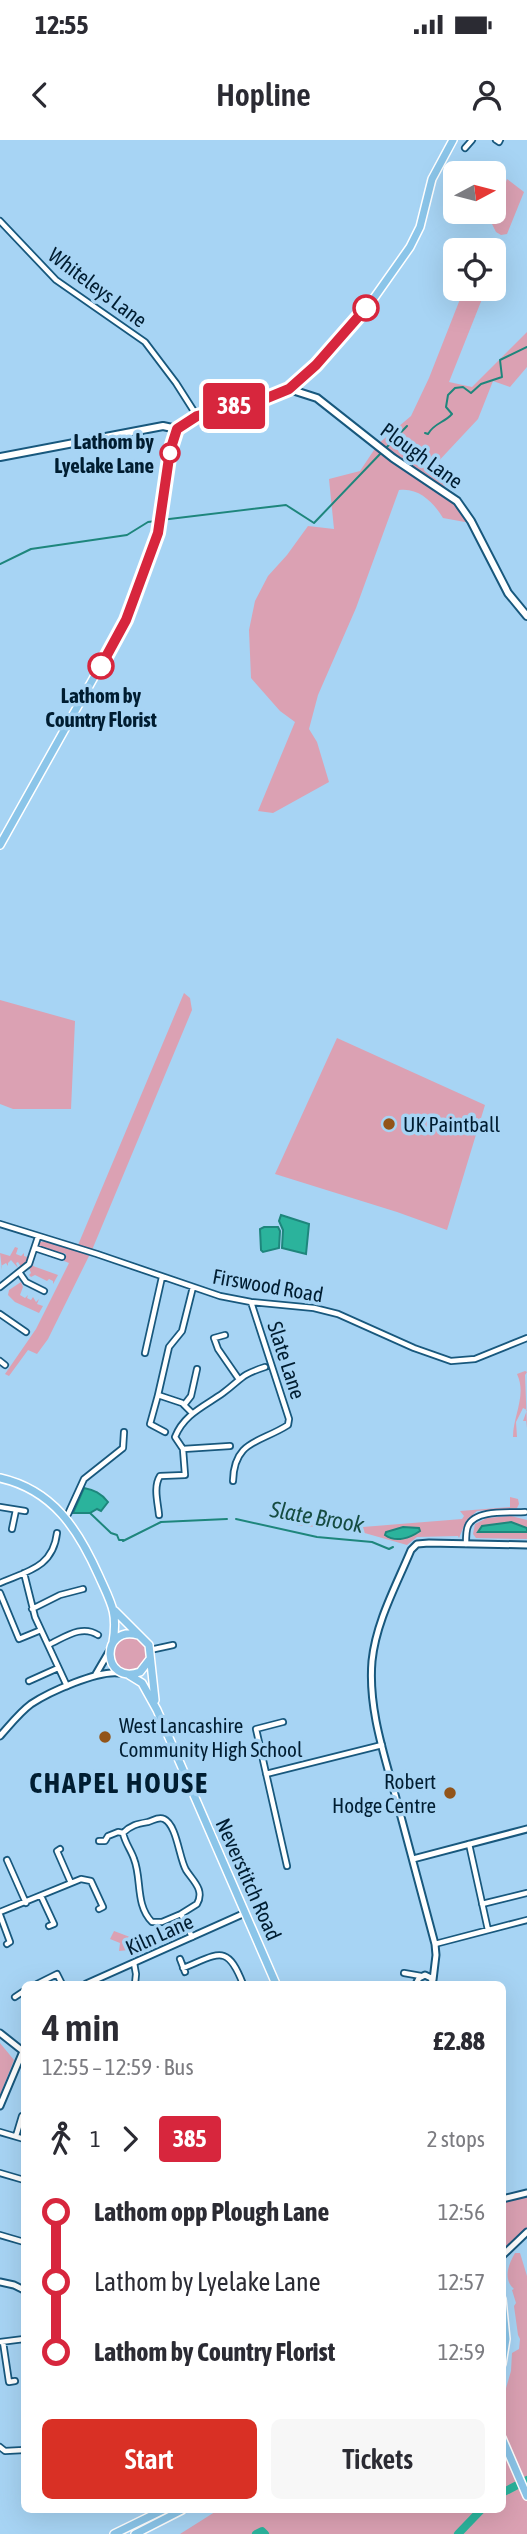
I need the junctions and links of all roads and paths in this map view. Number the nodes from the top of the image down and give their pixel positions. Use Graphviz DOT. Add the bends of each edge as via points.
graph roads {
  1 [pos="453,140"];
  2 [pos="472,140"];
  3 [pos="465,148"];
  4 [pos="0,221"];
  5 [pos="289,389"];
  6 [pos="197,416"];
  7 [pos="180,427"];
  8 [pos="0,457"];
  9 [pos="527,616"];
  10 [pos="0,845"];
  11 [pos="0,1224"];
  12 [pos="38,1237"];
  13 [pos="35,1248"];
  14 [pos="62,1257"];
  15 [pos="19,1272"];
  16 [pos="162,1277"];
  17 [pos="0,1287"];
  18 [pos="193,1287"];
  19 [pos="44,1291"];
  20 [pos="251,1302"];
  21 [pos="0,1314"];
  22 [pos="26,1332"];
  23 [pos="225,1335"];
  24 [pos="527,1338"];
  25 [pos="145,1353"];
  26 [pos="265,1367"];
  27 [pos="197,1369"];
  28 [pos="238,1378"];
  29 [pos="158,1395"];
  30 [pos="184,1405"];
  31 [pos="192,1413"];
  32 [pos="124,1432"];
  33 [pos="165,1432"];
  34 [pos="230,1446"];
  35 [pos="183,1449"];
  36 [pos="0,1478"];
  37 [pos="233,1481"];
  38 [pos="0,1507"];
  39 [pos="16,1510"];
  40 [pos="24,1511"];
  41 [pos="525,1512"];
  42 [pos="68,1514"];
  43 [pos="159,1515"];
  44 [pos="11,1530"];
  45 [pos="57,1533"];
  46 [pos="466,1544"];
  47 [pos="527,1545"];
  48 [pos="24,1573"];
  49 [pos="0,1583"];
  50 [pos="83,1589"];
  51 [pos="0,1593"];
  52 [pos="32,1609"];
  53 [pos="113,1609"];
  54 [pos="41,1630"];
  55 [pos="98,1635"];
  56 [pos="141,1636"];
  57 [pos="48,1645"];
  58 [pos="112,1645"];
  59 [pos="173,1645"];
  60 [pos="150,1654"];
  61 [pos="58,1668"];
  62 [pos="96,1674"];
  63 [pos="127,1674"];
  64 [pos="29,1681"];
  65 [pos="67,1687"];
  66 [pos="157,1710"];
  67 [pos="283,1722"];
  68 [pos="0,1736"];
  69 [pos="382,1745"];
  70 [pos="266,1774"];
  71 [pos="527,1829"];
  72 [pos="123,1833"];
  73 [pos="99,1841"];
  74 [pos="469,1844"];
  75 [pos="60,1849"];
  76 [pos="413,1859"];
  77 [pos="7,1860"];
  78 [pos="287,1866"];
  79 [pos="71,1883"];
  80 [pos="527,1893"];
  81 [pos="41,1896"];
  82 [pos="26,1903"];
  83 [pos="482,1904"];
  84 [pos="99,1909"];
  85 [pos="245,1913"];
  86 [pos="0,1914"];
  87 [pos="181,1914"];
  88 [pos="527,1920"];
  89 [pos="49,1926"];
  90 [pos="488,1930"];
  91 [pos="192,1937"];
  92 [pos="7,1944"];
  93 [pos="435,1944"];
  94 [pos="180,1959"];
  95 [pos="435,1962"];
  96 [pos="134,1964"];
  97 [pos="423,1976"];
  98 [pos="43,1981"];
  99 [pos="60,1981"];
  100 [pos="93,1981"];
  101 [pos="135,1981"];
  102 [pos="242,1981"];
  103 [pos="275,1981"];
  104 [pos="414,1981"];
  105 [pos="418,1981"];
  106 [pos="431,1981"];
  107 [pos="433,1981"];
  108 [pos="21,1993"];
  109 [pos="15,1997"];
  110 [pos="0,2033"];
  111 [pos="21,2048"];
  112 [pos="21,2057"];
  113 [pos="0,2106"];
  114 [pos="21,2119"];
  115 [pos="0,2132"];
  116 [pos="16,2136"];
  117 [pos="21,2138"];
  118 [pos="0,2173"];
  119 [pos="21,2179"];
  120 [pos="527,2193"];
  121 [pos="506,2198"];
  122 [pos="527,2232"];
  123 [pos="0,2235"];
  124 [pos="21,2241"];
  125 [pos="506,2252"];
  126 [pos="0,2282"];
  127 [pos="21,2288"];
  128 [pos="21,2339"];
  129 [pos="2,2342"];
  130 [pos="15,2381"];
  131 [pos="0,2447"];
  132 [pos="506,2447"];
  133 [pos="21,2450"];
  134 [pos="527,2495"];
  135 [pos="157,2513"];
  136 [pos="176,2513"];
  137 [pos="114,2534"];
  138 [pos="135,2534"];
  1 -- 5 [label="main road" via="432,178 410,247 357,319"];
  2 -- 3 [label="street"];
  4 -- 6 [label="street, Whiteleys Lane" via="56,280 145,342"];
  5 -- 6 [label="main road"];
  5 -- 9 [label="main road, Plough Lane" via="317,398 457,502 508,593"];
  6 -- 7 [label="main road"];
  7 -- 8 [label="main road" via="163,426"];
  7 -- 10 [label="main road" via="170,451 159,530 124,626"];
  11 -- 12 [label="street, Firswood Road"];
  12 -- 13 [label="street"];
  12 -- 16 [label="street, Firswood Road"];
  13 -- 14 [label="street"];
  13 -- 15 [label="street" via="29,1264"];
  15 -- 17 [label="street"];
  15 -- 19 [label="street" via="26,1282"];
  16 -- 18 [label="street, Firswood Road"];
  16 -- 25 [label="street"];
  18 -- 20 [label="street, Firswood Road"];
  18 -- 29 [label="street" via="182,1331 169,1347"];
  20 -- 24 [label="street, Firswood Road" via="338,1314 452,1361 475,1359"];
  20 -- 37 [label="street, Slate Lane" via="289,1419 288,1426 241,1451 233,1467"];
  21 -- 22 [label="street"];
  23 -- 28 [label="street" via="214,1338"];
  26 -- 28 [label="street"];
  27 -- 30 [label="street" via="191,1396"];
  28 -- 31 [label="street"];
  29 -- 30 [label="street"];
  29 -- 33 [label="street" via="150,1424"];
  30 -- 31 [label="street"];
  31 -- 35 [label="street" via="175,1437"];
  32 -- 42 [label="street" via="122,1448 84,1479"];
  34 -- 35 [label="street"];
  35 -- 43 [label="street" via="186,1475 158,1478"];
  36 -- 53 [label="main road" via="43,1496 69,1520"];
  38 -- 39 [label="street"];
  39 -- 40 [label="street"];
  39 -- 44 [label="street"];
  41 -- 46 [label="street" via="474,1518 468,1525"];
  45 -- 48 [label="street" via="55,1549 46,1561"];
  46 -- 47 [label="street"];
  46 -- 69 [label="street" via="429,1542 414,1547 388,1604 376,1640 371,1681"];
  48 -- 49 [label="street"];
  48 -- 52 [label="street"];
  50 -- 52 [label="street"];
  51 -- 54 [label="street" via="19,1639"];
  52 -- 54 [label="street"];
  53 -- 56 [label="main road"];
  53 -- 58 [label="main road"];
  54 -- 57 [label="street"];
  55 -- 57 [label="street" via="79,1631"];
  56 -- 58 [label="main road" via="129,1633"];
  56 -- 60 [label="main road"];
  57 -- 61 [label="street"];
  58 -- 62 [label="street"];
  58 -- 63 [label="main road" via="114,1667"];
  59 -- 60 [label="street"];
  60 -- 63 [label="main road" via="140,1672"];
  60 -- 66 [label="main road, Neverstitch Road"];
  61 -- 64 [label="street"];
  61 -- 65 [label="street"];
  62 -- 63 [label="street"];
  62 -- 65 [label="street"];
  63 -- 66 [label="main road, Neverstitch Road" via="142,1683"];
  65 -- 68 [label="street" via="32,1704"];
  66 -- 85 [label="main road, Neverstitch Road"];
  67 -- 70 [label="street" via="256,1729"];
  69 -- 70 [label="street"];
  69 -- 76 [label="street"];
  70 -- 78 [label="street"];
  71 -- 74 [label="street"];
  72 -- 73 [label="street"];
  72 -- 87 [label="street" via="135,1861 147,1917 162,1922"];
  72 -- 87 [label="street" via="132,1825 160,1817 166,1820 200,1894 197,1904"];
  74 -- 76 [label="street"];
  74 -- 83 [label="street"];
  75 -- 79 [label="street"];
  76 -- 93 [label="street"];
  77 -- 82 [label="street"];
  79 -- 81 [label="street"];
  79 -- 84 [label="street" via="91,1881 103,1907"];
  80 -- 83 [label="street"];
  81 -- 82 [label="street"];
  81 -- 89 [label="street" via="54,1924"];
  82 -- 86 [label="street"];
  83 -- 90 [label="street"];
  85 -- 91 [label="street, Kiln Lane"];
  85 -- 103 [label="main road, Neverstitch Road"];
  86 -- 92 [label="street"];
  87 -- 91 [label="street"];
  88 -- 90 [label="street"];
  90 -- 93 [label="street"];
  91 -- 96 [label="street, Kiln Lane"];
  93 -- 95 [label="street"];
  94 -- 102 [label="street" via="184,1970 223,1955 233,1961"];
  95 -- 97 [label="street"];
  95 -- 107 [label="street"];
  96 -- 100 [label="street, Kiln Lane"];
  96 -- 101 [label="street"];
  97 -- 104 [label="street" via="404,1973"];
  97 -- 105 [label="street"];
  97 -- 106 [label="street"];
  98 -- 99 [label="street" via="57,1974"];
  108 -- 109 [label="street"];
  110 -- 111 [label="street"];
  112 -- 113 [label="street"];
  114 -- 116 [label="street"];
  115 -- 116 [label="street"];
  116 -- 117 [label="street"];
  118 -- 119 [label="street"];
  120 -- 121 [label="street"];
  122 -- 125 [label="street"];
  123 -- 124 [label="street"];
  126 -- 127 [label="street"];
  128 -- 129 [label="street"];
  129 -- 130 [label="street" via="9,2382"];
  131 -- 133 [label="street"];
  132 -- 134 [label="main road"];
  135 -- 137 [label="main road"];
  136 -- 138 [label="main road"];
}
